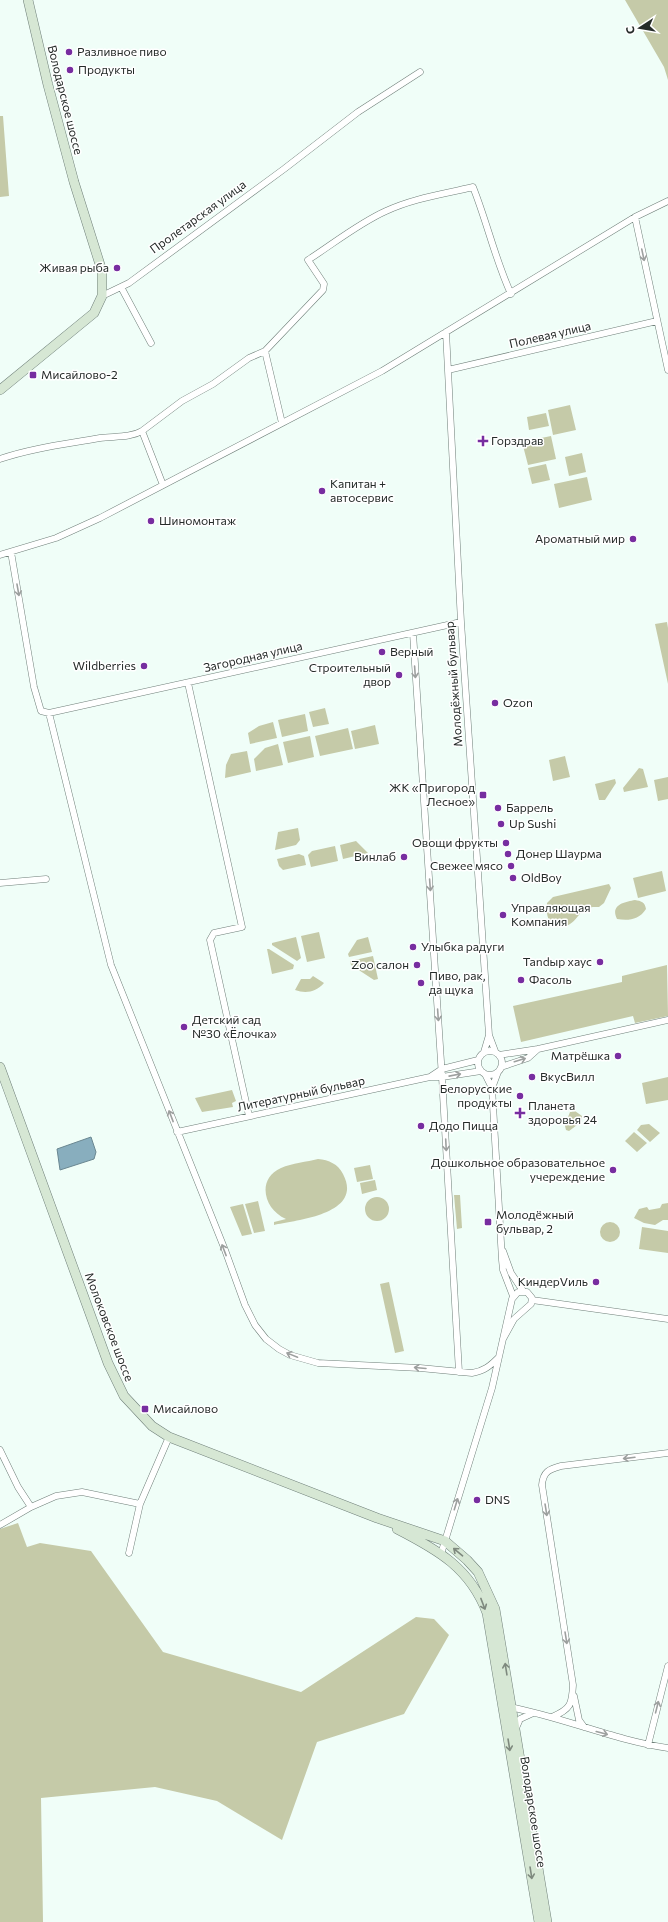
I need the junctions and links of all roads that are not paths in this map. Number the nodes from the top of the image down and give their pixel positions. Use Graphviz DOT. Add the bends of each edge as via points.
graph roads {
  1 [pos="28,0"];
  2 [pos="420,72"];
  3 [pos="668,201"];
  4 [pos="636,217"];
  5 [pos="121,287"];
  6 [pos="511,294"];
  7 [pos="102,296"];
  8 [pos="657,321"];
  9 [pos="446,332"];
  10 [pos="151,343"];
  11 [pos="265,351"];
  12 [pos="448,370"];
  13 [pos="668,370"];
  14 [pos="0,390"];
  15 [pos="282,423"];
  16 [pos="142,432"];
  17 [pos="0,459"];
  18 [pos="163,485"];
  19 [pos="11,552"];
  20 [pos="0,555"];
  21 [pos="461,622"];
  22 [pos="413,633"];
  23 [pos="188,683"];
  24 [pos="50,713"];
  25 [pos="46,879"];
  26 [pos="0,883"];
  27 [pos="668,1020"];
  28 [pos="489,1035"];
  29 [pos="538,1049"];
  30 [pos="484,1052"];
  31 [pos="497,1053"];
  32 [pos="478,1060"];
  33 [pos="0,1067"];
  34 [pos="442,1069"];
  35 [pos="499,1070"];
  36 [pos="483,1072"];
  37 [pos="430,1077"];
  38 [pos="442,1077"];
  39 [pos="3,1086"];
  40 [pos="492,1088"];
  41 [pos="249,1116"];
  42 [pos="177,1132"];
  43 [pos="501,1246"];
  44 [pos="523,1291"];
  45 [pos="513,1299"];
  46 [pos="532,1300"];
  47 [pos="522,1311"];
  48 [pos="668,1319"];
  49 [pos="503,1339"];
  50 [pos="498,1358"];
  51 [pos="459,1372"];
  52 [pos="169,1437"];
  53 [pos="0,1450"];
  54 [pos="668,1453"];
  55 [pos="140,1504"];
  56 [pos="31,1507"];
  57 [pos="377,1518"];
  58 [pos="0,1525"];
  59 [pos="445,1541"];
  60 [pos="129,1553"];
  61 [pos="441,1554"];
  62 [pos="668,1666"];
  63 [pos="573,1685"];
  64 [pos="507,1707"];
  65 [pos="534,1712"];
  66 [pos="552,1717"];
  67 [pos="584,1728"];
  68 [pos="516,1732"];
  69 [pos="648,1745"];
  70 [pos="668,1748"];
  71 [pos="539,1922"];
  72 [pos="547,1922"];
  1 -- 7 [label="main road, Володарское шоссе" via="74,182 102,271"];
  2 -- 5 [label="street, Пролетарская улица" via="358,112 178,248"];
  3 -- 4 [label="street"];
  4 -- 6 [label="street"];
  4 -- 8 [label="street, one-way"];
  5 -- 7 [label="street, Пролетарская улица"];
  5 -- 10 [label="street"];
  6 -- 9 [label="street"];
  6 -- 11 [label="street" via="495,256 484,214 473,187 412,201 366,222 308,260 324,284 323,290"];
  7 -- 14 [label="main road" via="94,313"];
  8 -- 12 [label="street, Полевая улица"];
  8 -- 13 [label="street"];
  9 -- 12 [label="street, Молодёжный бульвар"];
  9 -- 15 [label="street" via="382,371"];
  11 -- 15 [label="street"];
  11 -- 16 [label="street" via="249,358 213,384 182,401"];
  12 -- 21 [label="street, Молодёжный бульвар"];
  15 -- 18 [label="street"];
  16 -- 17 [label="street" via="32,450"];
  16 -- 18 [label="street"];
  18 -- 19 [label="street" via="56,538"];
  19 -- 20 [label="street"];
  19 -- 24 [label="street, one-way" via="34,687 41,711"];
  21 -- 22 [label="street, Загородная улица"];
  21 -- 28 [label="street, Молодёжный бульвар"];
  22 -- 23 [label="street, Загородная улица"];
  22 -- 34 [label="street, one-way"];
  23 -- 24 [label="street, Загородная улица"];
  23 -- 41 [label="street" via="242,927 214,933 210,940"];
  42 -- 24 [label="street, one-way" via="111,965"];
  25 -- 26 [label="street"];
  27 -- 29 [label="street"];
  28 -- 30 [label="street, Молодёжный бульвар"];
  28 -- 31 [label="street, Молодёжный бульвар"];
  29 -- 31 [label="street"];
  35 -- 29 [label="street, one-way" via="528,1058"];
  30 -- 31 [label="street"];
  30 -- 32 [label="street"];
  31 -- 35 [label="street" via="502,1062"];
  32 -- 34 [label="street, Литературный бульвар"];
  32 -- 36 [label="street"];
  33 -- 39 [label="main road, Молоковское шоссе"];
  34 -- 37 [label="street, Литературный бульвар"];
  34 -- 38 [label="street"];
  35 -- 36 [label="street" via="493,1074"];
  35 -- 40 [label="street"];
  38 -- 36 [label="street, Литературный бульвар, one-way"];
  36 -- 40 [label="street"];
  37 -- 38 [label="street, Литературный бульвар"];
  37 -- 41 [label="street, Литературный бульвар"];
  38 -- 51 [label="street, one-way"];
  39 -- 52 [label="main road, Молоковское шоссе" via="108,1363 124,1396 152,1426"];
  40 -- 43 [label="street"];
  41 -- 42 [label="street, Литературный бульвар"];
  51 -- 42 [label="street, one-way" via="318,1363 290,1355 266,1339 249,1316"];
  43 -- 44 [label="street" via="511,1273"];
  43 -- 45 [label="street" via="504,1270"];
  44 -- 45 [label="street" via="518,1292"];
  44 -- 46 [label="street" via="529,1294"];
  45 -- 47 [label="street" via="514,1307"];
  45 -- 49 [label="street"];
  46 -- 47 [label="street" via="529,1308"];
  46 -- 48 [label="street"];
  47 -- 49 [label="street" via="514,1319"];
  49 -- 50 [label="street"];
  50 -- 51 [label="street" via="481,1372"];
  59 -- 50 [label="street, one-way" via="492,1388"];
  52 -- 55 [label="street"];
  52 -- 57 [label="main road, Молоковское шоссе"];
  53 -- 56 [label="street"];
  54 -- 63 [label="street, one-way" via="561,1466 546,1472 542,1478"];
  55 -- 56 [label="street" via="82,1492 56,1496"];
  55 -- 60 [label="street"];
  56 -- 58 [label="street"];
  57 -- 59 [label="main road, Молоковское шоссе"];
  57 -- 61 [label="main road, Молоковское шоссе"];
  59 -- 61 [label="street"];
  64 -- 59 [label="main road, Молоковское шоссе, one-way" via="502,1644 492,1598 478,1572"];
  61 -- 64 [label="main road, Молоковское шоссе, one-way" via="466,1576 487,1613"];
  69 -- 62 [label="street, one-way"];
  63 -- 66 [label="street" via="570,1705"];
  63 -- 67 [label="street" via="577,1714"];
  64 -- 65 [label="street"];
  64 -- 68 [label="main road, Володарское шоссе"];
  64 -- 71 [label="main road, Володарское шоссе, one-way"];
  65 -- 66 [label="street"];
  65 -- 68 [label="street" via="520,1719"];
  66 -- 67 [label="street"];
  67 -- 69 [label="street, one-way"];
  68 -- 72 [label="main road, Володарское шоссе"];
  69 -- 70 [label="street"];
}
